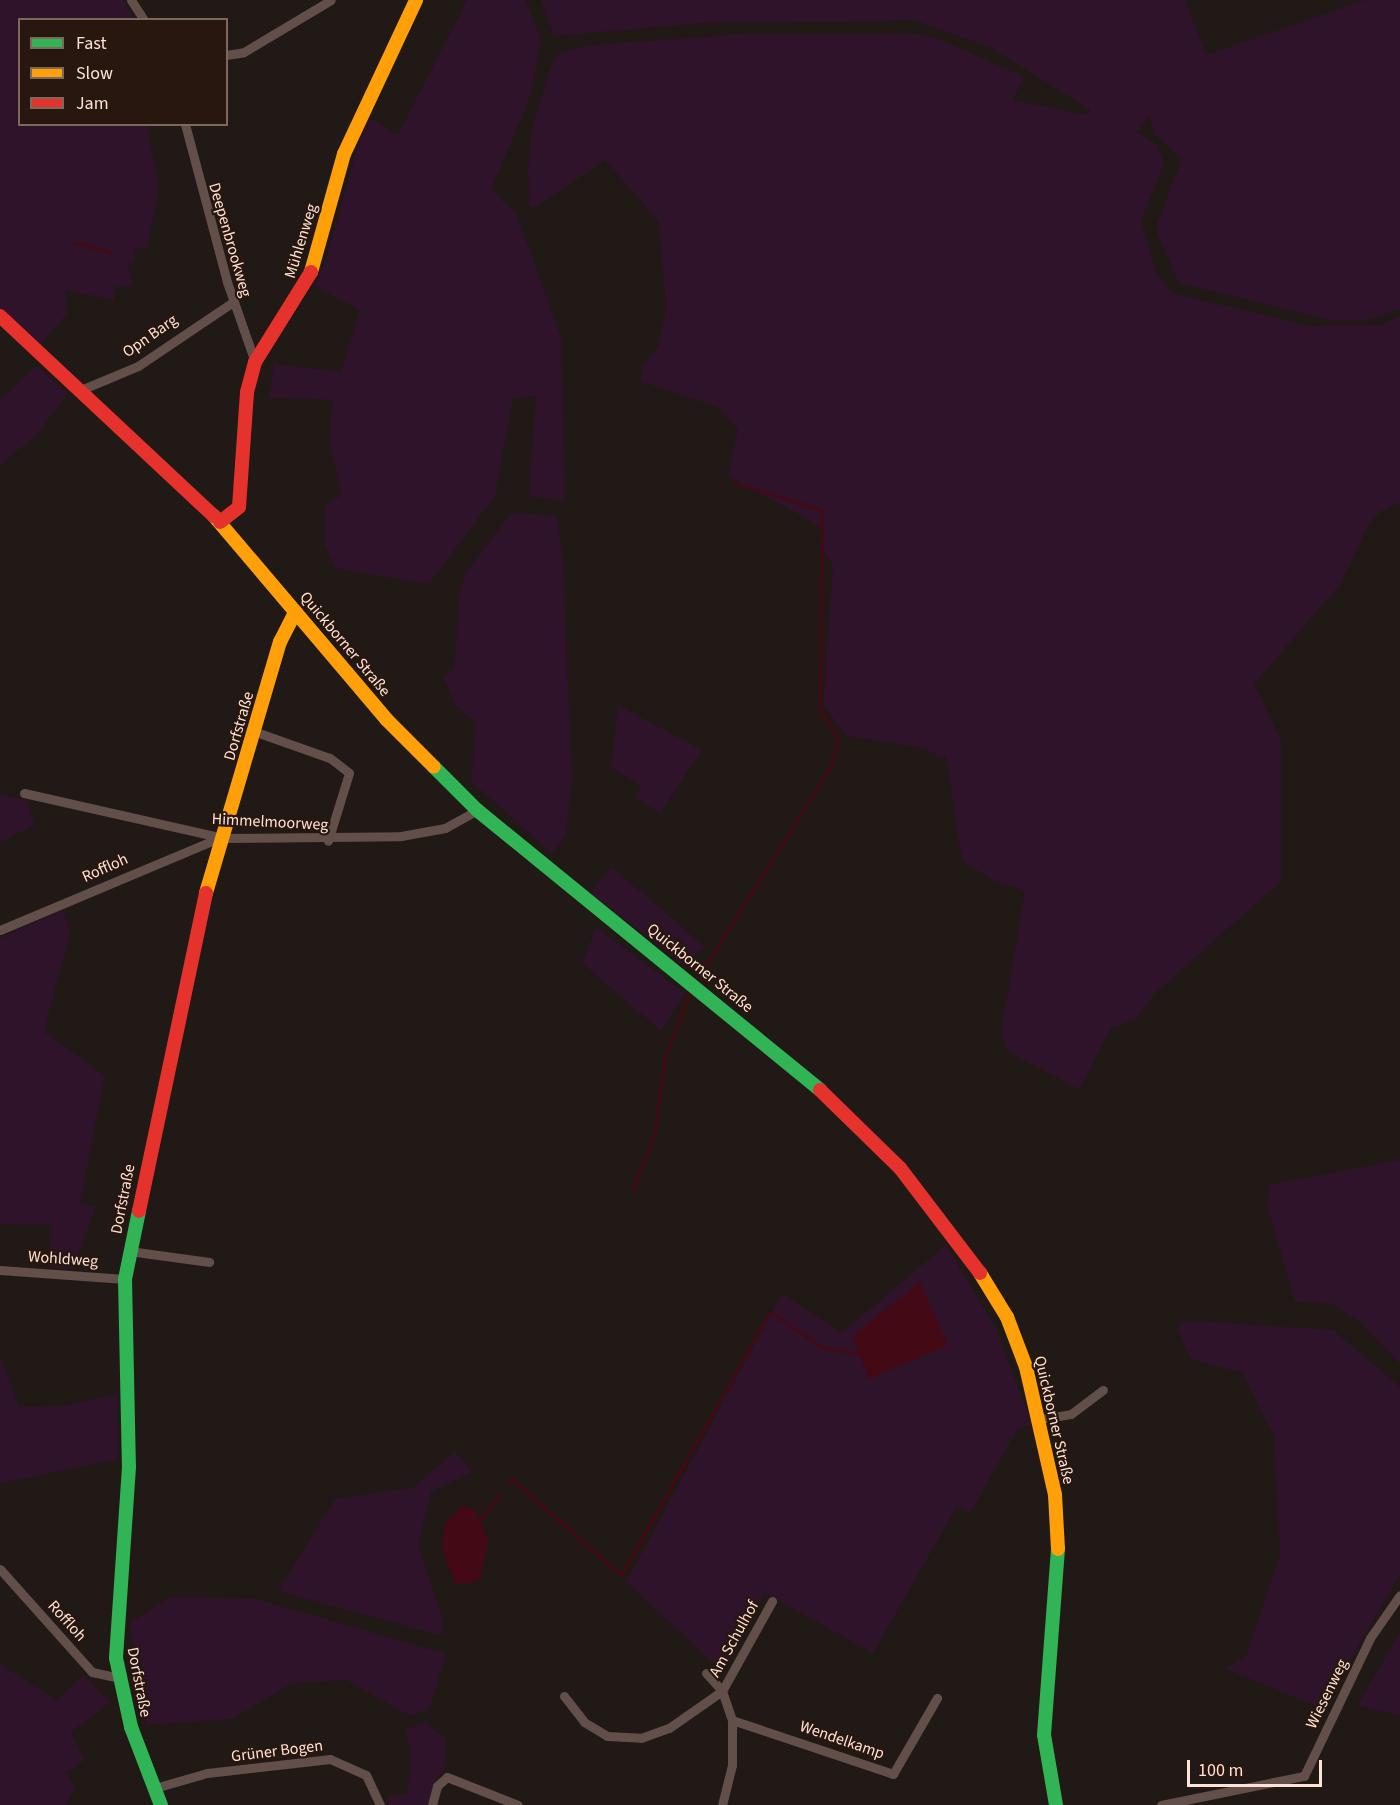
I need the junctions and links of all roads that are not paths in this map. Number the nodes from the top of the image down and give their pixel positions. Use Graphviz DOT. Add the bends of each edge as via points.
graph roads {
  1 [pos="131,0"];
  2 [pos="331,0"];
  3 [pos="416,0"];
  4 [pos="143,18"];
  5 [pos="228,55"];
  6 [pos="186,126"];
  7 [pos="233,303"];
  8 [pos="0,316"];
  9 [pos="255,362"];
  10 [pos="83,389"];
  11 [pos="220,522"];
  12 [pos="295,612"];
  13 [pos="256,732"];
  14 [pos="24,793"];
  15 [pos="477,810"];
  16 [pos="223,838"];
  17 [pos="328,841"];
  18 [pos="0,930"];
  19 [pos="129,1251"];
  20 [pos="209,1262"];
  21 [pos="0,1270"];
  22 [pos="125,1279"];
  23 [pos="1103,1390"];
  24 [pos="1040,1419"];
  25 [pos="0,1569"];
  26 [pos="1400,1595"];
  27 [pos="772,1601"];
  28 [pos="706,1673"];
  29 [pos="120,1678"];
  30 [pos="722,1691"];
  31 [pos="564,1696"];
  32 [pos="938,1698"];
  33 [pos="732,1720"];
  34 [pos="155,1788"];
  35 [pos="161,1805"];
  36 [pos="380,1805"];
  37 [pos="432,1805"];
  38 [pos="518,1805"];
  39 [pos="722,1805"];
  40 [pos="1056,1805"];
  41 [pos="1161,1805"];
  1 -- 4 [label="street"];
  2 -- 5 [label="street" via="244,52"];
  3 -- 9 [label="main road, Mühlenweg" via="344,154 307,284"];
  6 -- 7 [label="street, Deepenbrookweg"];
  7 -- 9 [label="street, Deepenbrookweg"];
  7 -- 10 [label="street, Opn Barg" via="138,366"];
  8 -- 10 [label="main road, Quickborner Straße"];
  9 -- 11 [label="main road, Mühlenweg" via="247,392 239,507"];
  10 -- 11 [label="main road, Quickborner Straße"];
  11 -- 12 [label="main road, Quickborner Straße"];
  12 -- 13 [label="main road, Dorfstraße" via="280,642"];
  12 -- 15 [label="main road, Quickborner Straße" via="387,720"];
  13 -- 16 [label="main road, Dorfstraße"];
  13 -- 17 [label="street" via="330,758 349,773"];
  14 -- 16 [label="street, Himmelmoorweg"];
  15 -- 17 [label="street, Himmelmoorweg" via="445,828"];
  15 -- 24 [label="main road, Quickborner Straße" via="790,1063 900,1168 1007,1317"];
  16 -- 17 [label="street, Himmelmoorweg"];
  16 -- 18 [label="street, Roffloh"];
  16 -- 19 [label="main road, Dorfstraße" via="195,929"];
  19 -- 20 [label="street"];
  19 -- 22 [label="main road, Dorfstraße"];
  21 -- 22 [label="street, Wohldweg"];
  22 -- 29 [label="main road, Dorfstraße" via="129,1467 115,1636"];
  23 -- 24 [label="street" via="1071,1414"];
  24 -- 40 [label="main road, Quickborner Straße" via="1055,1495 1059,1560 1044,1735"];
  25 -- 29 [label="street, Roffloh" via="92,1672"];
  26 -- 41 [label="street, Wiesenweg" via="1370,1638 1304,1776"];
  27 -- 30 [label="street, Am Schulhof"];
  28 -- 30 [label="street"];
  29 -- 34 [label="main road, Dorfstraße"];
  30 -- 31 [label="street" via="669,1728 622,1739 584,1722"];
  30 -- 33 [label="street"];
  32 -- 33 [label="street, Wendelkamp" via="893,1774"];
  33 -- 39 [label="street" via="732,1765"];
  34 -- 35 [label="main road, Dorfstraße"];
  34 -- 36 [label="street, Grüner Bogen" via="207,1773 330,1759 366,1775"];
  37 -- 38 [label="street" via="437,1786 447,1777"];
}
